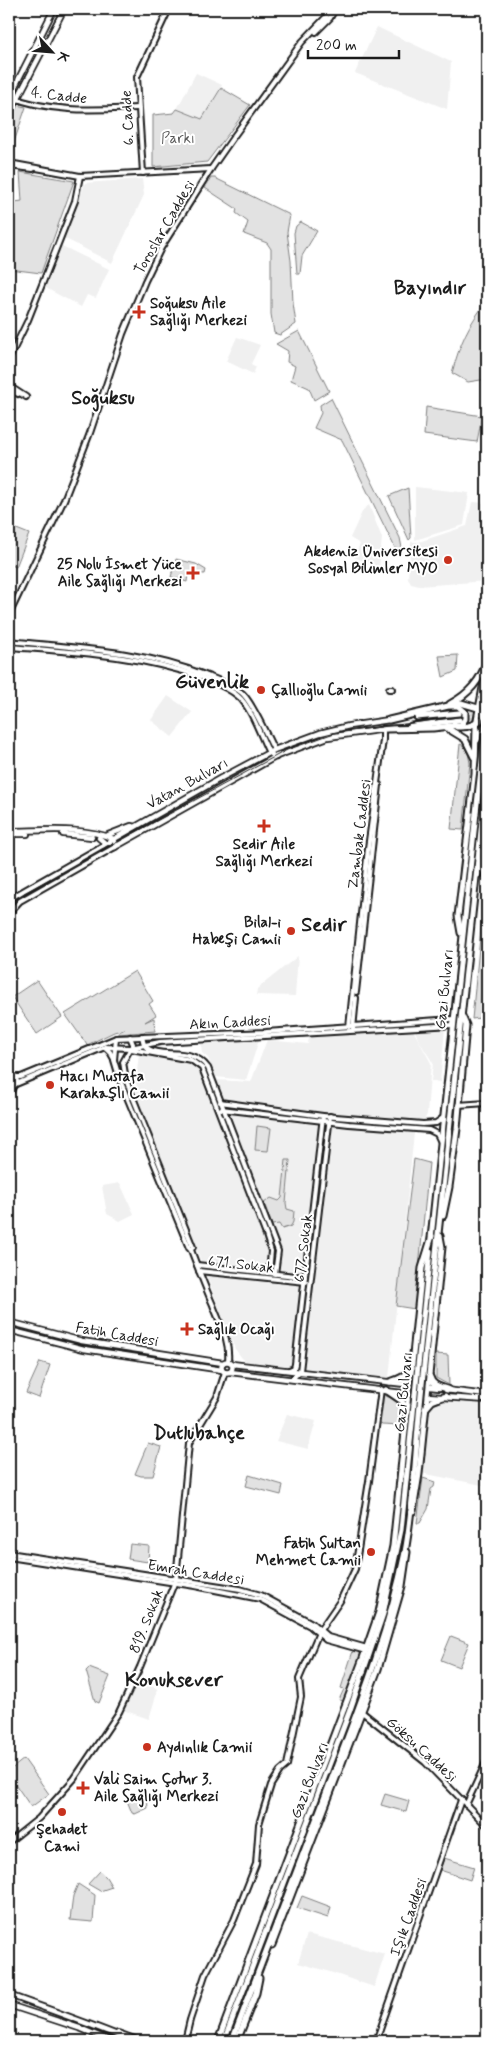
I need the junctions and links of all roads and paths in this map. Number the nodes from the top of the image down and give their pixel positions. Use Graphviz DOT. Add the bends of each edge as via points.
graph roads {
  1 [pos="54,9"];
  2 [pos="64,9"];
  3 [pos="168,9"];
  4 [pos="330,9"];
  5 [pos="335,9"];
  6 [pos="295,52"];
  7 [pos="9,97"];
  8 [pos="17,100"];
  9 [pos="138,108"];
  10 [pos="9,115"];
  11 [pos="9,165"];
  12 [pos="211,169"];
  13 [pos="143,173"];
  14 [pos="80,176"];
  15 [pos="9,358"];
  16 [pos="9,615"];
  17 [pos="9,641"];
  18 [pos="9,647"];
  19 [pos="487,661"];
  20 [pos="487,666"];
  21 [pos="482,689"];
  22 [pos="487,704"];
  23 [pos="450,706"];
  24 [pos="478,708"];
  25 [pos="440,709"];
  26 [pos="459,713"];
  27 [pos="487,717"];
  28 [pos="390,720"];
  29 [pos="459,720"];
  30 [pos="487,723"];
  31 [pos="476,725"];
  32 [pos="444,726"];
  33 [pos="384,729"];
  34 [pos="476,748"];
  35 [pos="272,751"];
  36 [pos="276,757"];
  37 [pos="475,761"];
  38 [pos="487,774"];
  39 [pos="487,824"];
  40 [pos="135,827"];
  41 [pos="9,832"];
  42 [pos="100,836"];
  43 [pos="114,839"];
  44 [pos="109,842"];
  45 [pos="103,845"];
  46 [pos="115,847"];
  47 [pos="475,882"];
  48 [pos="9,899"];
  49 [pos="9,913"];
  50 [pos="462,938"];
  51 [pos="462,1016"];
  52 [pos="453,1022"];
  53 [pos="351,1029"];
  54 [pos="142,1036"];
  55 [pos="130,1037"];
  56 [pos="116,1038"];
  57 [pos="144,1044"];
  58 [pos="105,1047"];
  59 [pos="115,1047"];
  60 [pos="130,1048"];
  61 [pos="114,1060"];
  62 [pos="9,1070"];
  63 [pos="209,1075"];
  64 [pos="13,1076"];
  65 [pos="13,1086"];
  66 [pos="9,1096"];
  67 [pos="215,1101"];
  68 [pos="221,1102"];
  69 [pos="487,1103"];
  70 [pos="458,1105"];
  71 [pos="221,1109"];
  72 [pos="323,1116"];
  73 [pos="330,1116"];
  74 [pos="350,1118"];
  75 [pos="443,1118"];
  76 [pos="323,1121"];
  77 [pos="329,1122"];
  78 [pos="386,1123"];
  79 [pos="349,1124"];
  80 [pos="441,1142"];
  81 [pos="439,1231"];
  82 [pos="432,1236"];
  83 [pos="191,1250"];
  84 [pos="197,1265"];
  85 [pos="199,1271"];
  86 [pos="269,1273"];
  87 [pos="275,1274"];
  88 [pos="304,1280"];
  89 [pos="310,1283"];
  90 [pos="9,1322"];
  91 [pos="9,1330"];
  92 [pos="228,1363"];
  93 [pos="412,1367"];
  94 [pos="289,1370"];
  95 [pos="429,1370"];
  96 [pos="226,1371"];
  97 [pos="300,1371"];
  98 [pos="420,1375"];
  99 [pos="292,1378"];
  100 [pos="390,1382"];
  101 [pos="411,1384"];
  102 [pos="429,1386"];
  103 [pos="383,1390"];
  104 [pos="449,1390"];
  105 [pos="409,1394"];
  106 [pos="487,1395"];
  107 [pos="427,1396"];
  108 [pos="445,1396"];
  109 [pos="487,1400"];
  110 [pos="419,1406"];
  111 [pos="407,1412"];
  112 [pos="400,1479"];
  113 [pos="401,1530"];
  114 [pos="407,1540"];
  115 [pos="9,1553"];
  116 [pos="9,1557"];
  117 [pos="175,1581"];
  118 [pos="319,1632"];
  119 [pos="366,1650"];
  120 [pos="362,1712"];
  121 [pos="487,1760"];
  122 [pos="461,1800"];
  123 [pos="466,1805"];
  124 [pos="487,1826"];
  125 [pos="9,1842"];
  126 [pos="256,1956"];
  127 [pos="261,1965"];
  128 [pos="240,1984"];
  129 [pos="9,1995"];
  130 [pos="9,2004"];
  131 [pos="81,2020"];
  132 [pos="82,2029"];
  133 [pos="103,2041"];
  134 [pos="111,2041"];
  135 [pos="132,2041"];
  136 [pos="140,2041"];
  137 [pos="185,2041"];
  138 [pos="218,2041"];
  139 [pos="224,2041"];
  140 [pos="232,2041"];
  141 [pos="237,2041"];
  142 [pos="376,2041"];
  1 -- 7 [label="main road"];
  2 -- 8 [label="main road"];
  3 -- 9 [label="street, 6. Cadde" via="137,77"];
  4 -- 6 [label="street, Toroslar Caddesi"];
  5 -- 6 [label="street, Toroslar Caddesi"];
  6 -- 12 [label="street, Toroslar Caddesi"];
  7 -- 8 [label="street, 4. Cadde"];
  8 -- 9 [label="street, 4. Cadde" via="77,111"];
  8 -- 10 [label="main road"];
  9 -- 13 [label="street, 6. Cadde"];
  11 -- 14 [label="street"];
  12 -- 13 [label="street"];
  12 -- 16 [label="street, Toroslar Caddesi" via="161,248 145,281 61,506"];
  13 -- 14 [label="street"];
  14 -- 15 [label="street" via="75,201 28,320"];
  17 -- 35 [label="street" via="132,654 172,663 230,685 250,702"];
  18 -- 35 [label="street" via="151,662 211,681 238,696"];
  19 -- 25 [label="highway" via="481,676 468,692"];
  20 -- 21 [label="highway"];
  21 -- 22 [label="highway"];
  21 -- 24 [label="highway"];
  23 -- 24 [label="highway" via="461,704"];
  23 -- 25 [label="highway"];
  23 -- 32 [label="highway" via="461,708 465,719 461,725"];
  24 -- 27 [label="highway"];
  24 -- 31 [label="highway"];
  25 -- 28 [label="highway"];
  26 -- 28 [label="highway"];
  27 -- 31 [label="highway"];
  27 -- 50 [label="highway, Gazi Bulvarı, bridge"];
  28 -- 35 [label="main road, Vatan Bulvarı" via="320,733"];
  29 -- 33 [label="highway"];
  30 -- 34 [label="highway" via="480,732"];
  31 -- 32 [label="highway" via="465,728"];
  31 -- 34 [label="highway"];
  32 -- 33 [label="highway"];
  32 -- 37 [label="highway" via="465,739"];
  33 -- 36 [label="main road" via="328,737"];
  33 -- 53 [label="street, Zambak Caddesi"];
  34 -- 37 [label="highway"];
  35 -- 36 [label="street"];
  35 -- 40 [label="main road, Vatan Bulvarı"];
  36 -- 46 [label="main road"];
  37 -- 50 [label="highway" via="458,916"];
  38 -- 47 [label="highway, Gazi Bulvarı"];
  39 -- 47 [label="highway" via="482,863"];
  40 -- 42 [label="main road"];
  40 -- 43 [label="main road, Vatan Bulvarı"];
  41 -- 42 [label="main road" via="74,831"];
  42 -- 43 [label="main road"];
  42 -- 44 [label="main road"];
  42 -- 45 [label="main road"];
  43 -- 44 [label="main road, Vatan Bulvarı"];
  43 -- 46 [label="main road"];
  44 -- 45 [label="street, Vatan Bulvarı"];
  44 -- 46 [label="main road"];
  45 -- 48 [label="street, Vatan Bulvarı"];
  46 -- 49 [label="street" via="20,901"];
  47 -- 51 [label="highway, Gazi Bulvarı"];
  50 -- 52 [label="highway, Gazi Bulvarı"];
  51 -- 70 [label="highway" via="466,1025"];
  51 -- 81 [label="highway, Gazi Bulvarı"];
  52 -- 53 [label="street, Akın Caddesi"];
  52 -- 75 [label="highway, Gazi Bulvarı"];
  53 -- 54 [label="street, Akın Caddesi"];
  53 -- 57 [label="street, Akın Caddesi"];
  54 -- 55 [label="street, Akın Caddesi"];
  54 -- 57 [label="street"];
  55 -- 56 [label="street, Akın Caddesi"];
  55 -- 60 [label="street" via="133,1042"];
  56 -- 59 [label="street"];
  56 -- 64 [label="street, Akın Caddesi" via="21,1077"];
  57 -- 60 [label="street, Akın Caddesi"];
  57 -- 63 [label="street" via="152,1050 195,1056 206,1064"];
  58 -- 59 [label="street, Akın Caddesi"];
  58 -- 61 [label="street"];
  58 -- 65 [label="street, Akın Caddesi"];
  59 -- 60 [label="street, Akın Caddesi"];
  59 -- 61 [label="street"];
  60 -- 63 [label="street" via="191,1060"];
  60 -- 83 [label="street" via="123,1062 126,1080"];
  61 -- 83 [label="street"];
  62 -- 64 [label="street"];
  63 -- 67 [label="street"];
  63 -- 68 [label="street"];
  64 -- 65 [label="street"];
  65 -- 66 [label="street"];
  67 -- 68 [label="street"];
  67 -- 71 [label="street"];
  68 -- 71 [label="street"];
  68 -- 72 [label="street"];
  69 -- 70 [label="street"];
  70 -- 81 [label="highway" via="449,1187"];
  71 -- 76 [label="street"];
  71 -- 86 [label="street" via="266,1235 270,1251"];
  71 -- 87 [label="street" via="278,1251"];
  72 -- 73 [label="street"];
  72 -- 76 [label="street, 677. Sokak"];
  73 -- 74 [label="street"];
  73 -- 77 [label="street, 677. Sokak"];
  74 -- 78 [label="street"];
  74 -- 79 [label="street"];
  75 -- 78 [label="street" via="436,1123"];
  75 -- 80 [label="highway, Gazi Bulvarı"];
  76 -- 77 [label="street"];
  76 -- 88 [label="street, 677. Sokak"];
  77 -- 79 [label="street"];
  77 -- 89 [label="street, 677. Sokak"];
  78 -- 79 [label="street"];
  78 -- 80 [label="street" via="429,1130 437,1134"];
  80 -- 82 [label="highway, Gazi Bulvarı"];
  81 -- 95 [label="highway" via="442,1247"];
  81 -- 98 [label="highway, Gazi Bulvarı"];
  82 -- 93 [label="highway" via="422,1268"];
  82 -- 98 [label="highway, Gazi Bulvarı"];
  83 -- 84 [label="street"];
  84 -- 85 [label="street"];
  84 -- 86 [label="street, 671. Sokak"];
  85 -- 88 [label="street, 671. Sokak"];
  85 -- 92 [label="street" via="226,1336"];
  86 -- 87 [label="street, 671. Sokak"];
  87 -- 88 [label="street, 671. Sokak"];
  88 -- 89 [label="street, 671. Sokak"];
  88 -- 94 [label="street, 677. Sokak" via="295,1364"];
  89 -- 97 [label="street, 677. Sokak"];
  90 -- 92 [label="main road, Fatih Caddesi" via="82,1341"];
  91 -- 96 [label="main road" via="84,1349"];
  92 -- 94 [label="main road, Fatih Caddesi"];
  92 -- 96 [label="main road"];
  92 -- 96 [label="main road" via="233,1368"];
  93 -- 100 [label="highway" via="399,1380"];
  93 -- 101 [label="highway"];
  94 -- 97 [label="main road, Fatih Caddesi"];
  95 -- 102 [label="highway"];
  95 -- 104 [label="highway" via="432,1382"];
  96 -- 99 [label="main road"];
  96 -- 117 [label="street, 819. Sokak" via="217,1397 189,1443"];
  97 -- 99 [label="street"];
  97 -- 100 [label="main road, Fatih Caddesi"];
  98 -- 110 [label="highway, Gazi Bulvarı, bridge"];
  99 -- 103 [label="main road"];
  100 -- 101 [label="main road, Fatih Caddesi"];
  101 -- 102 [label="main road, Fatih Caddesi"];
  101 -- 105 [label="highway"];
  102 -- 104 [label="main road, Fatih Caddesi"];
  102 -- 107 [label="highway"];
  103 -- 105 [label="main road"];
  103 -- 111 [label="highway" via="402,1401"];
  103 -- 118 [label="street" via="355,1569 340,1601"];
  104 -- 106 [label="main road, Fatih Caddesi"];
  105 -- 107 [label="main road"];
  105 -- 111 [label="highway"];
  107 -- 108 [label="main road"];
  107 -- 110 [label="highway"];
  108 -- 109 [label="main road"];
  108 -- 110 [label="highway"];
  110 -- 113 [label="highway, Gazi Bulvarı"];
  110 -- 114 [label="highway, Gazi Bulvarı"];
  111 -- 112 [label="highway"];
  112 -- 113 [label="highway"];
  112 -- 119 [label="highway" via="393,1546"];
  113 -- 126 [label="highway, Gazi Bulvarı" via="383,1614 370,1655"];
  114 -- 120 [label="highway" via="402,1586 387,1642"];
  114 -- 127 [label="highway, Gazi Bulvarı" via="372,1670"];
  115 -- 117 [label="street, Emrah Caddesi"];
  116 -- 117 [label="street, Emrah Caddesi"];
  117 -- 118 [label="street, Emrah Caddesi" via="260,1599"];
  117 -- 125 [label="street, 819. Sokak" via="119,1712 74,1779 39,1818"];
  118 -- 119 [label="street, Emrah Caddesi" via="326,1640"];
  118 -- 137 [label="street" via="299,1679 301,1697 287,1765 271,1785 259,1824 256,1864 234,1920 205,1975"];
  119 -- 128 [label="highway"];
  120 -- 122 [label="street, Göksu Caddesi" via="425,1762"];
  120 -- 127 [label="highway" via="281,1925"];
  121 -- 123 [label="street"];
  122 -- 123 [label="street, Göksu Caddesi"];
  122 -- 142 [label="street, Işık Caddesi"];
  123 -- 124 [label="street, Göksu Caddesi"];
  126 -- 128 [label="highway"];
  126 -- 139 [label="highway, Gazi Bulvarı"];
  127 -- 140 [label="highway, Gazi Bulvarı"];
  127 -- 141 [label="highway" via="256,1993"];
  128 -- 138 [label="highway"];
  129 -- 131 [label="main road"];
  130 -- 132 [label="main road"];
  131 -- 135 [label="main road"];
  131 -- 136 [label="main road"];
  132 -- 133 [label="main road"];
  132 -- 134 [label="main road"];
}
